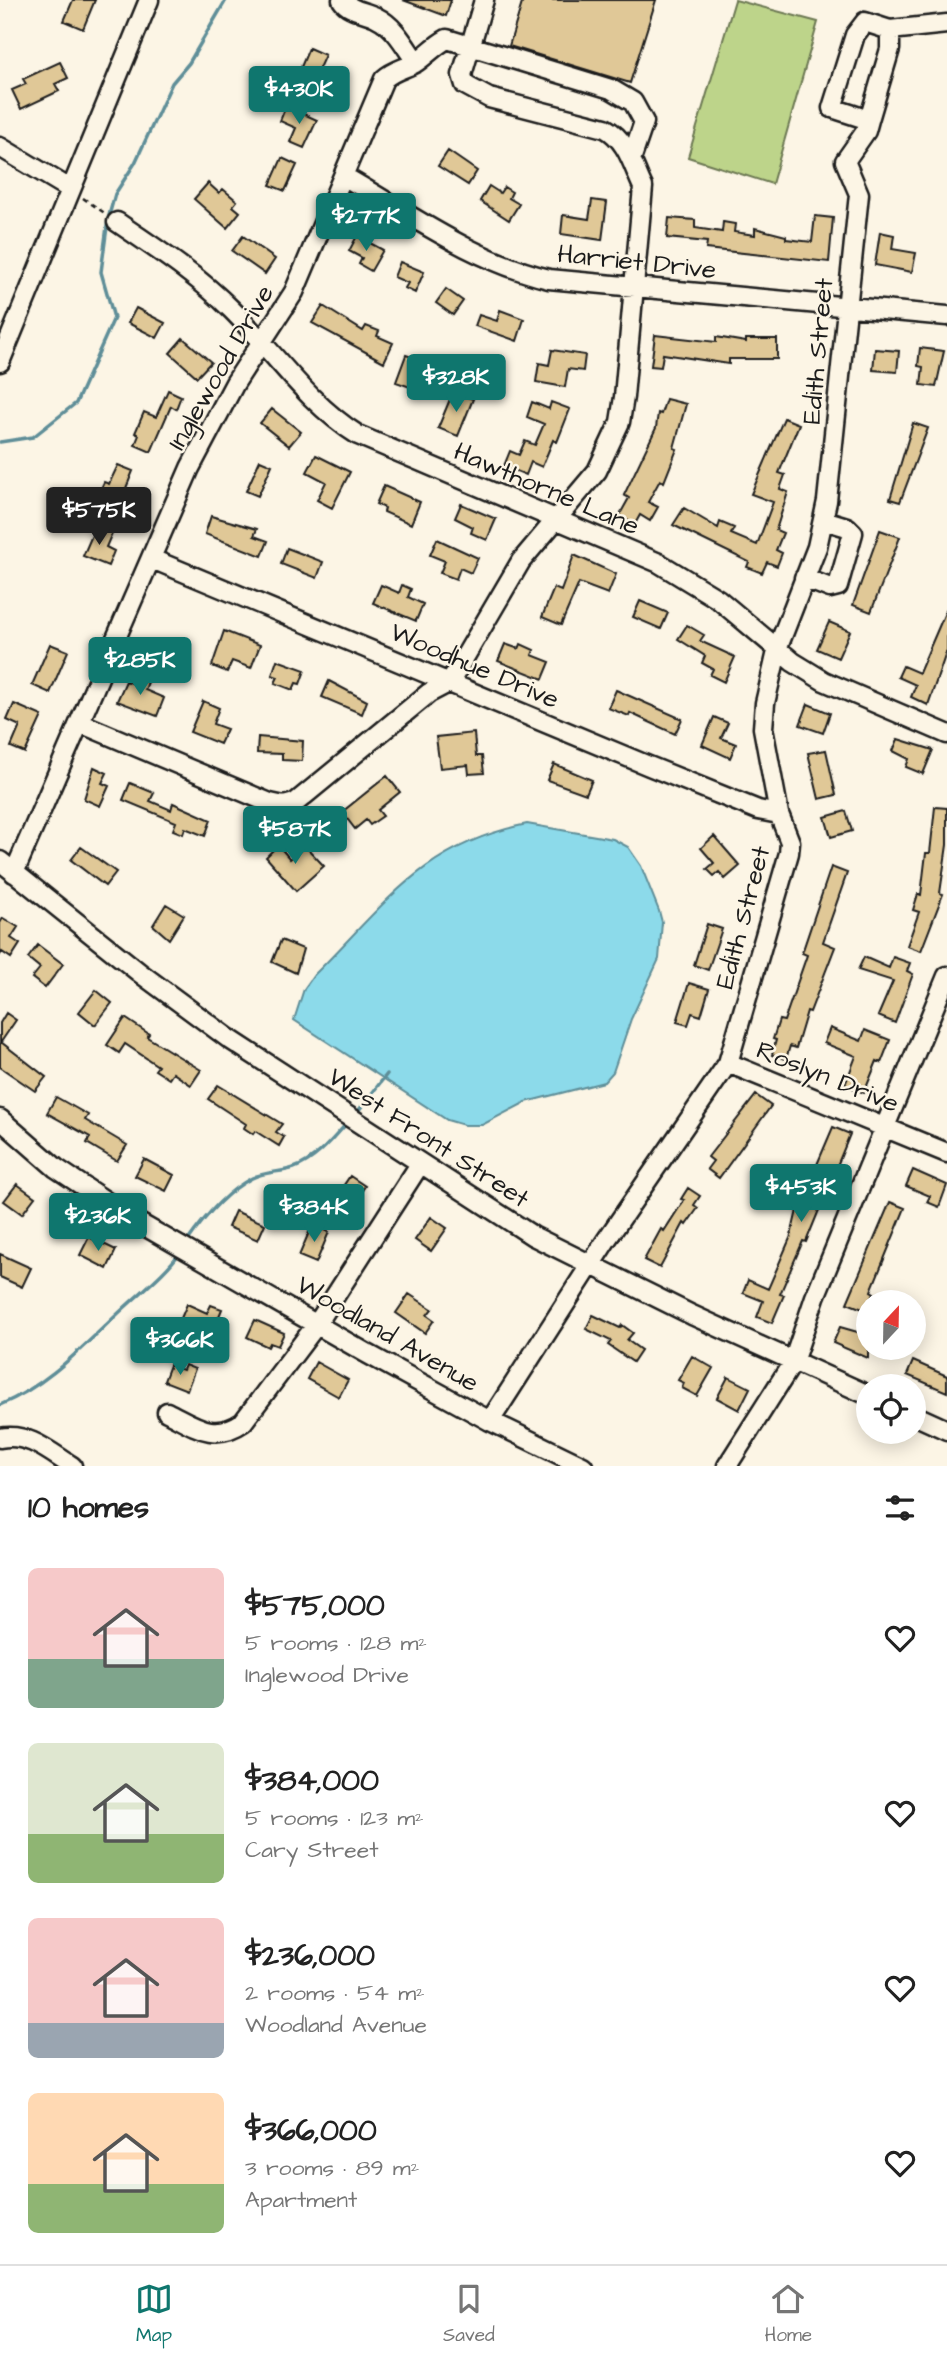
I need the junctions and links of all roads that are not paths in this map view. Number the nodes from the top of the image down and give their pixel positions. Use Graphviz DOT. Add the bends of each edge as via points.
graph roads {
  1 [pos="149,0"];
  2 [pos="342,0"];
  3 [pos="484,0"];
  4 [pos="947,24"];
  5 [pos="890,30"];
  6 [pos="470,46"];
  7 [pos="416,62"];
  8 [pos="869,120"];
  9 [pos="0,147"];
  10 [pos="632,157"];
  11 [pos="345,177"];
  12 [pos="70,189"];
  13 [pos="117,222"];
  14 [pos="634,289"];
  15 [pos="847,307"];
  16 [pos="947,316"];
  17 [pos="262,343"];
  18 [pos="0,362"];
  19 [pos="555,519"];
  20 [pos="824,520"];
  21 [pos="152,559"];
  22 [pos="804,578"];
  23 [pos="778,647"];
  24 [pos="450,682"];
  25 [pos="80,723"];
  26 [pos="947,734"];
  27 [pos="779,814"];
  28 [pos="0,861"];
  29 [pos="15,873"];
  30 [pos="947,976"];
  31 [pos="728,1063"];
  32 [pos="0,1119"];
  33 [pos="885,1127"];
  34 [pos="947,1153"];
  35 [pos="420,1164"];
  36 [pos="590,1266"];
  37 [pos="317,1324"];
  38 [pos="793,1362"];
  39 [pos="856,1390"];
  40 [pos="167,1412"];
  41 [pos="926,1420"];
  42 [pos="490,1421"];
  43 [pos="947,1430"];
  44 [pos="0,1438"];
  45 [pos="72,1466"];
  46 [pos="583,1466"];
  47 [pos="727,1466"];
  1 -- 12 [label="street"];
  2 -- 7 [label="street" via="395,31"];
  3 -- 6 [label="street"];
  4 -- 5 [label="street"];
  5 -- 8 [label="street" via="890,49"];
  5 -- 8 [label="street" via="865,22 855,35 832,108"];
  6 -- 7 [label="street" via="447,39"];
  6 -- 10 [label="street" via="462,75 465,85 489,99 605,128"];
  6 -- 10 [label="street" via="611,89 633,102 644,122"];
  7 -- 11 [label="street, Inglewood Drive" via="384,79"];
  8 -- 15 [label="street, Edith Street" via="845,161 859,194"];
  9 -- 12 [label="street"];
  10 -- 14 [label="street" via="643,187"];
  11 -- 14 [label="street, Harriet Drive" via="447,238 507,267 549,279"];
  11 -- 17 [label="street, Inglewood Drive" via="294,292"];
  12 -- 18 [label="street"];
  13 -- 17 [label="street, Hawthorne Lane" via="195,275"];
  14 -- 15 [label="street, Harriet Drive"];
  14 -- 19 [label="street" via="620,422 597,471"];
  15 -- 16 [label="street, Harriet Drive"];
  15 -- 20 [label="street, Edith Street"];
  17 -- 19 [label="street, Hawthorne Lane" via="319,405 358,435"];
  17 -- 21 [label="street, Inglewood Drive" via="211,425"];
  19 -- 23 [label="street, Hawthorne Lane" via="691,580"];
  19 -- 24 [label="street" via="509,578"];
  20 -- 22 [label="street, Edith Street"];
  20 -- 22 [label="street" via="853,533 845,570 838,586 830,588"];
  21 -- 24 [label="street, Woodhue Drive"];
  21 -- 25 [label="street, Inglewood Drive"];
  22 -- 23 [label="street, Edith Street"];
  23 -- 26 [label="street, Hawthorne Lane" via="824,681"];
  23 -- 27 [label="street, Edith Street" via="763,728"];
  24 -- 25 [label="street" via="429,693 304,797 284,806"];
  24 -- 27 [label="street, Woodhue Drive" via="758,810"];
  25 -- 29 [label="street, Inglewood Drive"];
  27 -- 31 [label="street, Edith Street" via="788,833 789,853"];
  28 -- 29 [label="street, West Front Street"];
  29 -- 35 [label="street, West Front Street" via="228,1038"];
  30 -- 33 [label="street"];
  31 -- 33 [label="street, Roslyn Drive"];
  31 -- 36 [label="street, Edith Street"];
  32 -- 37 [label="street, Woodland Avenue" via="93,1193"];
  33 -- 34 [label="street, Roslyn Drive"];
  33 -- 38 [label="street"];
  35 -- 36 [label="street, West Front Street" via="533,1236"];
  35 -- 37 [label="street"];
  36 -- 38 [label="street, West Front Street"];
  36 -- 42 [label="street, Edith Street"];
  37 -- 40 [label="street" via="243,1422 227,1433"];
  37 -- 42 [label="street, Woodland Avenue"];
  38 -- 39 [label="street, West Front Street"];
  38 -- 47 [label="street"];
  41 -- 43 [label="street"];
  42 -- 46 [label="street, Woodland Avenue"];
  44 -- 45 [label="street" via="36,1443"];
}
